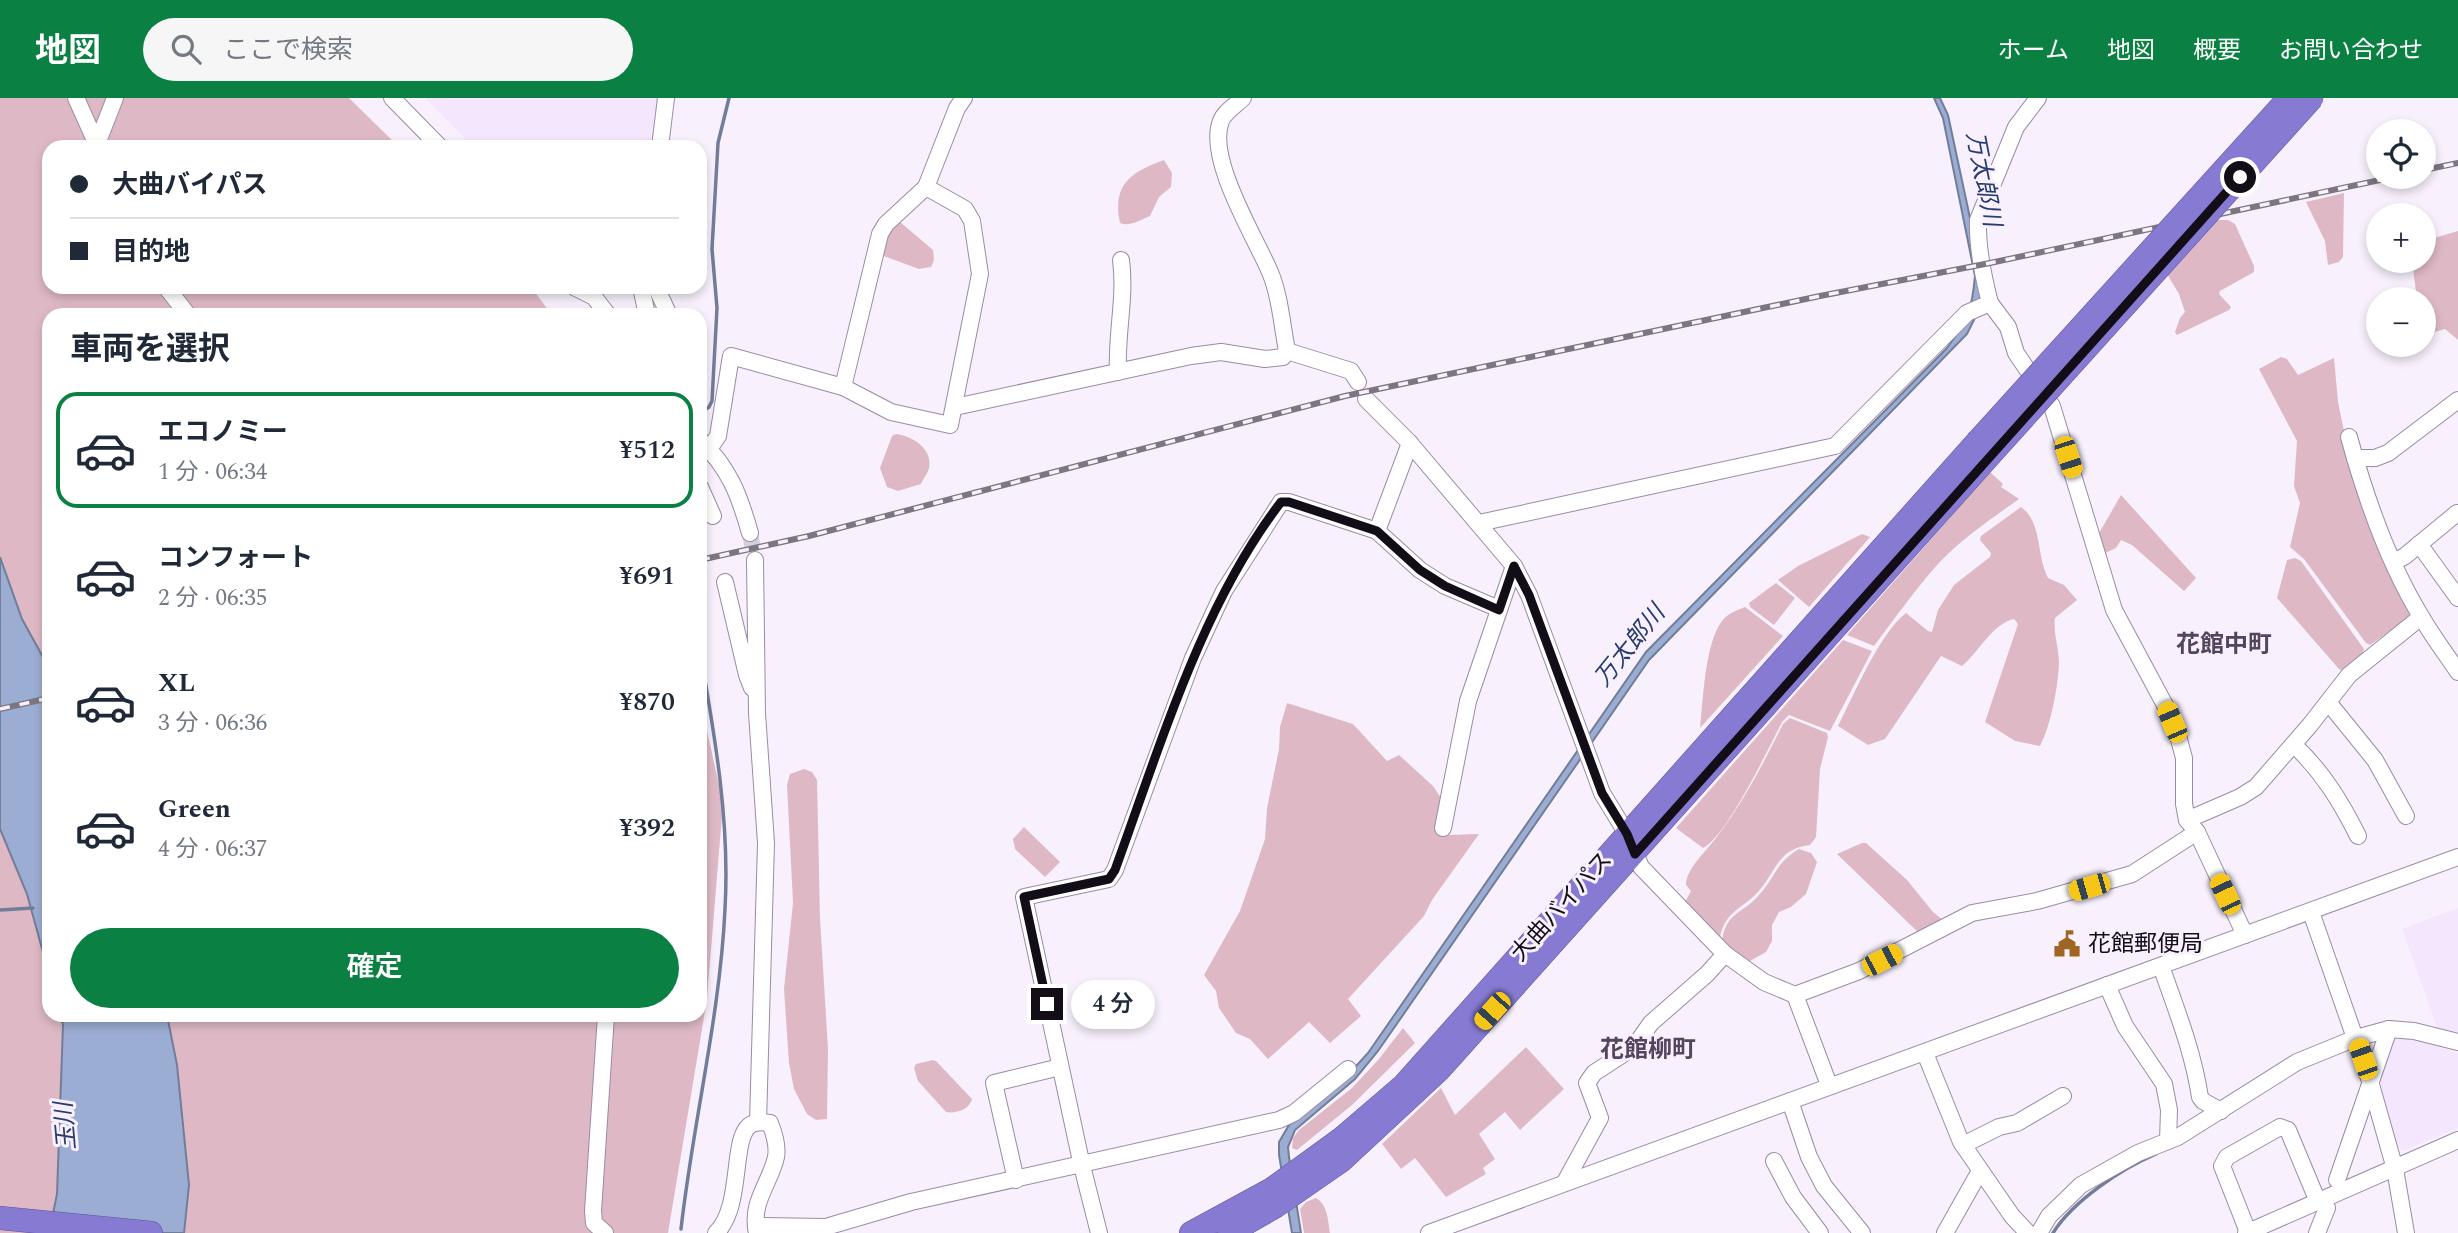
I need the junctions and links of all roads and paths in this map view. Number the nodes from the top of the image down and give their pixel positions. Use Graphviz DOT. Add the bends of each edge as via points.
graph roads {
  1 [pos="76,98"];
  2 [pos="115,98"];
  3 [pos="392,98"];
  4 [pos="666,98"];
  5 [pos="964,98"];
  6 [pos="1243,98"];
  7 [pos="2038,98"];
  8 [pos="2289,98"];
  9 [pos="2312,98"];
  10 [pos="95,140"];
  11 [pos="99,140"];
  12 [pos="433,140"];
  13 [pos="661,140"];
  14 [pos="926,187"];
  15 [pos="1121,260"];
  16 [pos="172,294"];
  17 [pos="588,294"];
  18 [pos="182,308"];
  19 [pos="603,308"];
  20 [pos="1979,308"];
  21 [pos="1287,351"];
  22 [pos="1118,372"];
  23 [pos="1358,382"];
  24 [pos="843,387"];
  25 [pos="1366,399"];
  26 [pos="2458,400"];
  27 [pos="955,407"];
  28 [pos="2349,437"];
  29 [pos="1410,443"];
  30 [pos="707,444"];
  31 [pos="707,447"];
  32 [pos="1984,449"];
  33 [pos="2355,458"];
  34 [pos="707,503"];
  35 [pos="2457,513"];
  36 [pos="713,516"];
  37 [pos="1479,523"];
  38 [pos="1377,531"];
  39 [pos="750,533"];
  40 [pos="2419,544"];
  41 [pos="755,560"];
  42 [pos="2394,562"];
  43 [pos="1514,566"];
  44 [pos="725,582"];
  45 [pos="2458,598"];
  46 [pos="1499,610"];
  47 [pos="2421,617"];
  48 [pos="2458,672"];
  49 [pos="757,700"];
  50 [pos="2328,702"];
  51 [pos="2294,745"];
  52 [pos="2406,816"];
  53 [pos="2192,826"];
  54 [pos="1443,828"];
  55 [pos="2358,836"];
  56 [pos="1631,844"];
  57 [pos="2458,857"];
  58 [pos="2311,912"];
  59 [pos="2245,935"];
  60 [pos="1725,954"];
  61 [pos="2161,966"];
  62 [pos="2107,985"];
  63 [pos="1795,995"];
  64 [pos="606,1022"];
  65 [pos="2389,1029"];
  66 [pos="2356,1038"];
  67 [pos="2458,1042"];
  68 [pos="1925,1053"];
  69 [pos="1060,1068"];
  70 [pos="1348,1069"];
  71 [pos="2370,1081"];
  72 [pos="1829,1085"];
  73 [pos="2063,1096"];
  74 [pos="1790,1101"];
  75 [pos="2221,1111"];
  76 [pos="758,1122"];
  77 [pos="2458,1140"];
  78 [pos="2168,1141"];
  79 [pos="1963,1145"];
  80 [pos="1774,1161"];
  81 [pos="1082,1166"];
  82 [pos="2395,1169"];
  83 [pos="1980,1171"];
  84 [pos="1016,1180"];
  85 [pos="2337,1180"];
  86 [pos="1565,1182"];
  87 [pos="1288,1187"];
  88 [pos="2323,1205"];
  89 [pos="0,1219"];
  90 [pos="757,1229"];
  91 [pos="1446,1230"];
  92 [pos="2319,1232"];
  93 [pos="151,1233"];
  94 [pos="605,1233"];
  95 [pos="716,1233"];
  96 [pos="1099,1233"];
  97 [pos="1191,1233"];
  98 [pos="1229,1233"];
  99 [pos="1429,1233"];
  100 [pos="1820,1233"];
  101 [pos="1862,1233"];
  102 [pos="1945,1233"];
  103 [pos="2028,1233"];
  104 [pos="2039,1233"];
  105 [pos="2247,1233"];
  106 [pos="2406,1233"];
  1 -- 10 [label="street"];
  2 -- 11 [label="street"];
  3 -- 12 [label="street"];
  4 -- 13 [label="street"];
  5 -- 14 [label="street"];
  6 -- 21 [label="street" via="1223,117 1218,140 1232,192 1271,274"];
  7 -- 20 [label="street" via="2016,127 1978,220 1984,280"];
  8 -- 32 [label="highway, 大曲バイパス, bridge"];
  9 -- 32 [label="highway, 大曲バイパス, bridge"];
  14 -- 24 [label="street" via="880,234"];
  14 -- 27 [label="street" via="965,209 972,221 980,274"];
  15 -- 22 [label="street" via="1124,300"];
  16 -- 18 [label="street"];
  17 -- 19 [label="street"];
  20 -- 37 [label="street" via="1835,446"];
  20 -- 53 [label="street" via="2008,327 2016,352 2052,406 2114,610 2178,736 2184,758 2184,804"];
  21 -- 22 [label="street" via="1283,357 1265,359 1221,352"];
  21 -- 23 [label="street" via="1351,371"];
  22 -- 27 [label="street"];
  24 -- 27 [label="street" via="891,412 950,425"];
  24 -- 30 [label="street" via="731,356 718,436"];
  25 -- 29 [label="street"];
  26 -- 33 [label="street" via="2388,453"];
  28 -- 33 [label="street"];
  29 -- 37 [label="street"];
  29 -- 38 [label="street"];
  31 -- 39 [label="street" via="733,482"];
  32 -- 56 [label="highway, 大曲バイパス"];
  33 -- 42 [label="street"];
  34 -- 36 [label="street"];
  35 -- 40 [label="street"];
  37 -- 43 [label="street"];
  38 -- 46 [label="street" via="1420,570"];
  38 -- 69 [label="street" via="1281,502 1224,591 1193,658 1115,870 1109,879 1024,897"];
  40 -- 42 [label="street"];
  40 -- 45 [label="street"];
  41 -- 49 [label="street"];
  42 -- 47 [label="street"];
  43 -- 46 [label="street"];
  43 -- 56 [label="street" via="1529,595 1602,793"];
  44 -- 49 [label="street"];
  46 -- 54 [label="street" via="1468,701"];
  47 -- 48 [label="street"];
  47 -- 50 [label="street" via="2349,675"];
  49 -- 76 [label="street" via="766,843"];
  50 -- 51 [label="street"];
  50 -- 52 [label="street" via="2375,760"];
  51 -- 53 [label="street" via="2256,787"];
  51 -- 55 [label="street" via="2324,777"];
  53 -- 59 [label="street"];
  53 -- 63 [label="street" via="2132,874 2037,901 1972,913 1859,971"];
  56 -- 60 [label="street" via="1641,867"];
  56 -- 87 [label="highway, 大曲バイパス" via="1404,1085"];
  57 -- 58 [label="street"];
  58 -- 59 [label="street"];
  58 -- 66 [label="street"];
  59 -- 61 [label="street"];
  60 -- 63 [label="street" via="1764,982"];
  60 -- 86 [label="street" via="1651,1023 1634,1047 1594,1073 1587,1083 1600,1118"];
  61 -- 62 [label="street"];
  61 -- 75 [label="street" via="2181,1019 2200,1097"];
  62 -- 68 [label="street"];
  62 -- 78 [label="street" via="2124,1026 2164,1084"];
  63 -- 72 [label="street"];
  64 -- 94 [label="street" via="593,1211 594,1223"];
  65 -- 66 [label="street"];
  65 -- 67 [label="street"];
  65 -- 71 [label="street"];
  66 -- 71 [label="street"];
  66 -- 75 [label="street" via="2297,1062"];
  68 -- 72 [label="street"];
  68 -- 79 [label="street"];
  69 -- 81 [label="street"];
  69 -- 84 [label="street" via="994,1083"];
  70 -- 81 [label="street" via="1279,1120"];
  71 -- 82 [label="street"];
  71 -- 85 [label="street"];
  72 -- 74 [label="street"];
  73 -- 79 [label="street" via="2017,1123"];
  74 -- 86 [label="street"];
  74 -- 101 [label="street" via="1824,1186"];
  75 -- 78 [label="street"];
  76 -- 90 [label="street" via="770,1123 776,1156 757,1208"];
  76 -- 95 [label="street" via="743,1136 732,1202 725,1224"];
  77 -- 82 [label="street"];
  78 -- 104 [label="street" via="2081,1185 2049,1216"];
  79 -- 83 [label="street"];
  80 -- 100 [label="street"];
  81 -- 84 [label="street"];
  81 -- 96 [label="street"];
  82 -- 88 [label="street"];
  82 -- 106 [label="street"];
  83 -- 102 [label="street"];
  83 -- 103 [label="street"];
  84 -- 90 [label="street" via="911,1202 826,1227"];
  86 -- 91 [label="street"];
  87 -- 97 [label="highway, 大曲バイパス"];
  87 -- 98 [label="highway, 大曲バイパス"];
  88 -- 92 [label="street"];
  88 -- 105 [label="street"];
  88 -- 105 [label="street" via="2288,1130 2280,1127 2227,1157 2222,1166"];
  89 -- 93 [label="highway"];
  91 -- 99 [label="street"];
}
